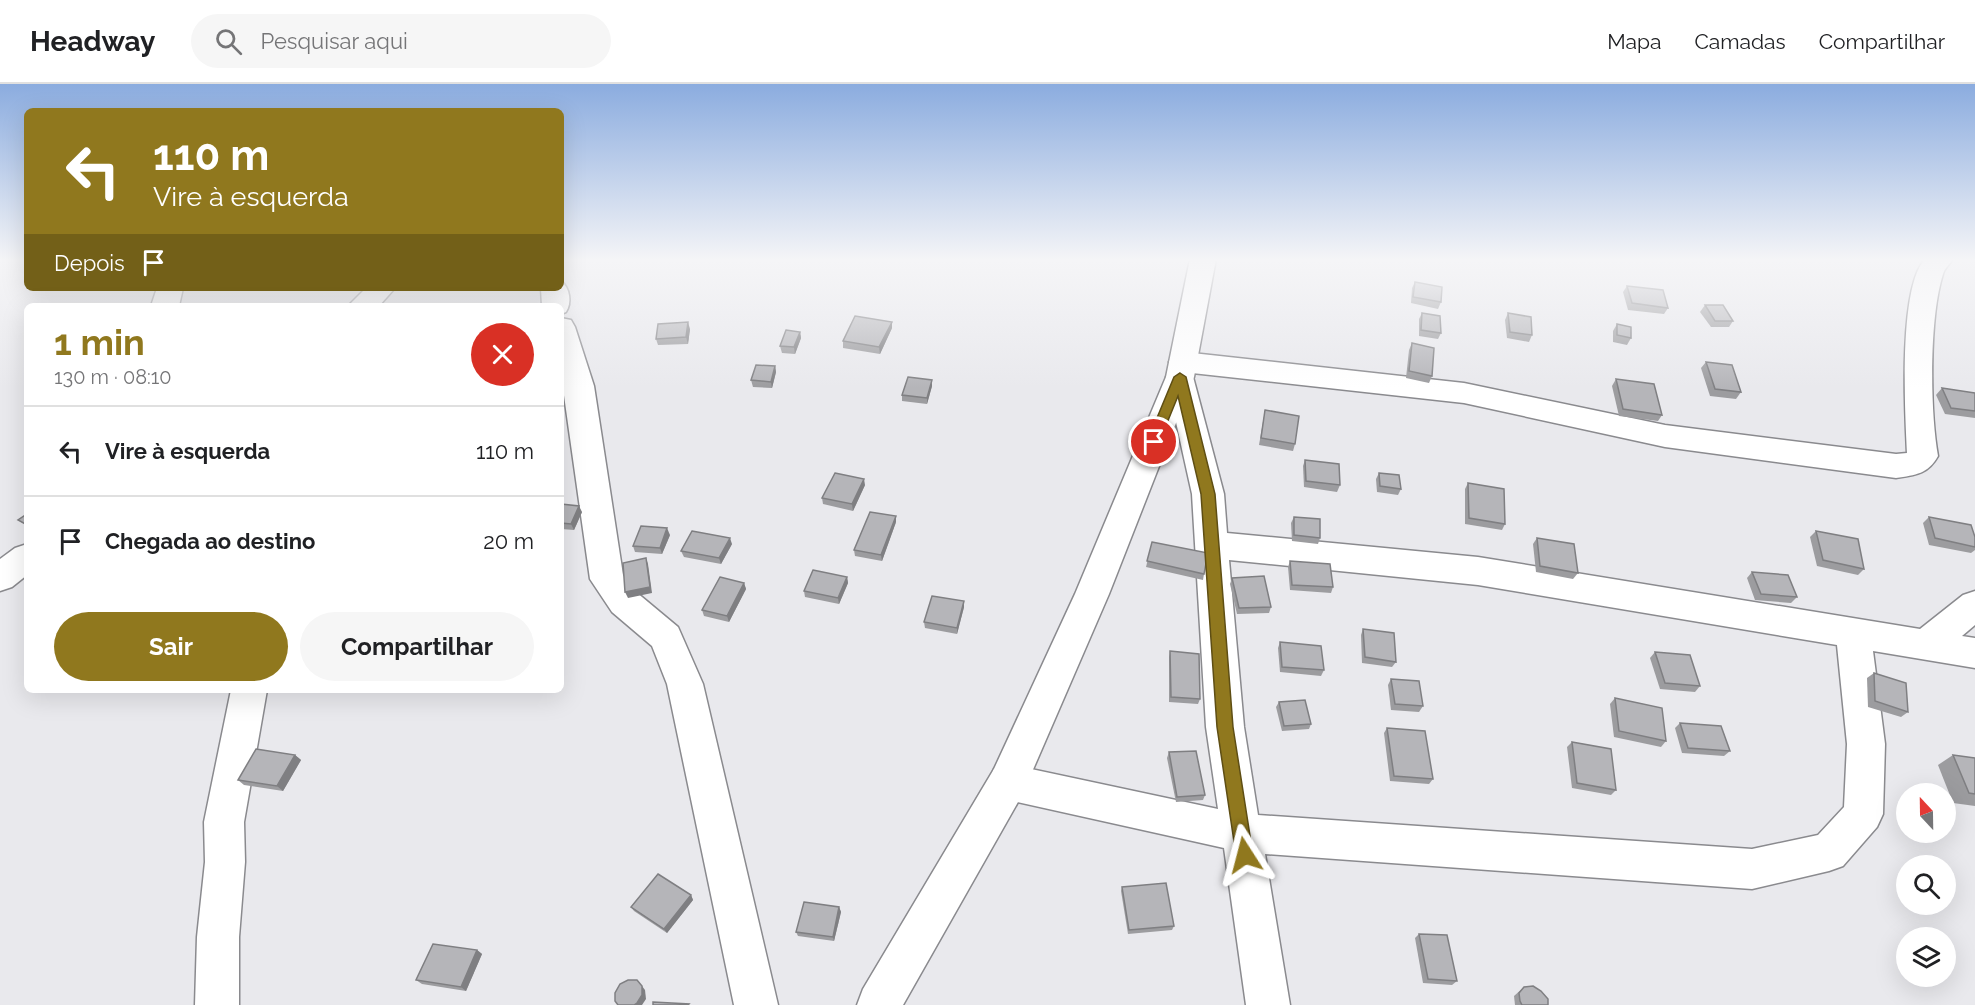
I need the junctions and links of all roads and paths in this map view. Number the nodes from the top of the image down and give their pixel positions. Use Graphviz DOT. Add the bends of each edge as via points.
graph roads {
  1 [pos="1195,302"];
  2 [pos="1925,302"];
  3 [pos="564,337"];
  4 [pos="1182,370"];
  5 [pos="1212,545"];
  6 [pos="24,559"];
  7 [pos="0,576"];
  8 [pos="1975,604"];
  9 [pos="1853,633"];
  10 [pos="1925,645"];
  11 [pos="1975,653"];
  12 [pos="248,693"];
  13 [pos="1008,782"];
  14 [pos="1241,833"];
  15 [pos="216,1005"];
  16 [pos="756,1005"];
  17 [pos="879,1005"];
  18 [pos="1268,1005"];
  1 -- 4 [label="street"];
  2 -- 4 [label="street" via="1919,338 1923,456 1915,464 1896,466 1665,436 1464,393"];
  3 -- 16 [label="street" via="579,386 607,579 624,602 666,637 685,684"];
  4 -- 5 [label="street" via="1208,494"];
  4 -- 13 [label="street" via="1092,594"];
  5 -- 9 [label="street" via="1478,571"];
  5 -- 14 [label="street" via="1225,727"];
  6 -- 7 [label="street"];
  8 -- 10 [label="street"];
  9 -- 10 [label="street"];
  9 -- 14 [label="street" via="1866,744 1863,814 1829,852 1752,869"];
  10 -- 11 [label="street"];
  12 -- 15 [label="street" via="224,822"];
  13 -- 14 [label="street"];
  13 -- 17 [label="street"];
  14 -- 18 [label="street"];
}
